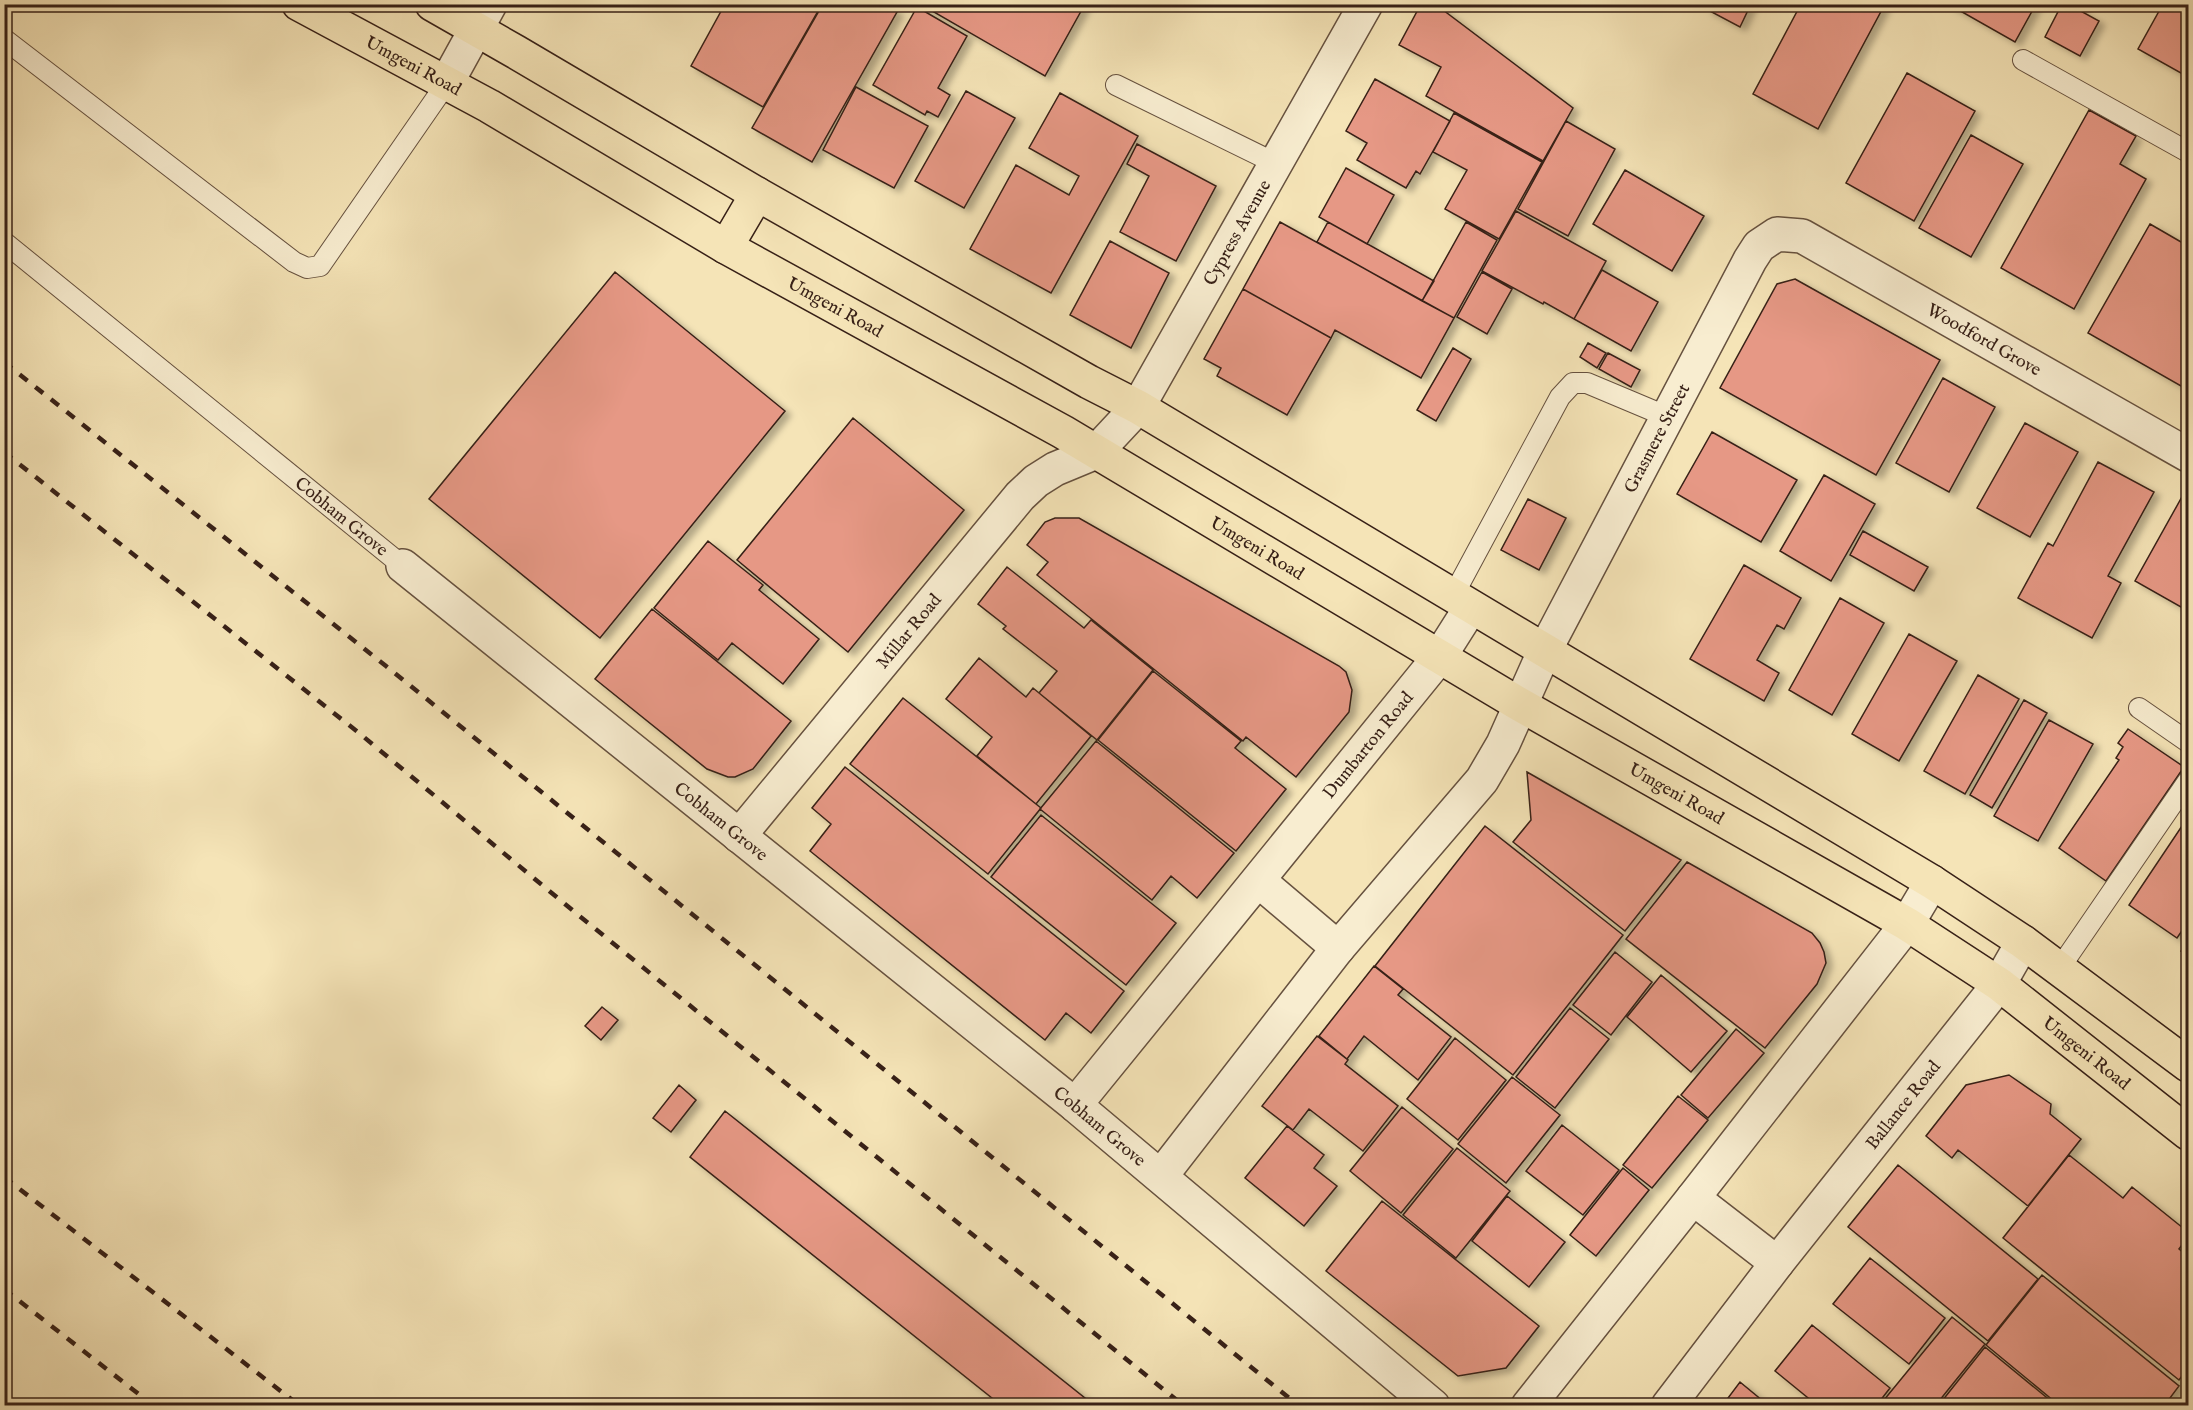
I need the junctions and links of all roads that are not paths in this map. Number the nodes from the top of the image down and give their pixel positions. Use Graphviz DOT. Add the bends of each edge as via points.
graph roads {
  1 [pos="299,4"];
  2 [pos="432,4"];
  3 [pos="1366,4"];
  4 [pos="483,17"];
  5 [pos="4,39"];
  6 [pos="2023,60"];
  7 [pos="446,84"];
  8 [pos="1116,85"];
  9 [pos="2188,152"];
  10 [pos="1277,164"];
  11 [pos="757,194"];
  12 [pos="1777,234"];
  13 [pos="4,242"];
  14 [pos="726,246"];
  15 [pos="1138,407"];
  16 [pos="1668,417"];
  17 [pos="1096,452"];
  18 [pos="2188,455"];
  19 [pos="403,566"];
  20 [pos="1462,602"];
  21 [pos="1545,650"];
  22 [pos="1440,656"];
  23 [pos="1519,704"];
  24 [pos="2139,708"];
  25 [pos="2188,742"];
  26 [pos="2188,781"];
  27 [pos="739,836"];
  28 [pos="1259,881"];
  29 [pos="1932,882"];
  30 [pos="1907,924"];
  31 [pos="2023,942"];
  32 [pos="1338,948"];
  33 [pos="2059,969"];
  34 [pos="1999,984"];
  35 [pos="2188,1065"];
  36 [pos="1075,1105"];
  37 [pos="2188,1132"];
  38 [pos="1161,1176"];
  39 [pos="1693,1198"];
  40 [pos="1777,1263"];
  41 [pos="1433,1406"];
  42 [pos="1528,1406"];
  43 [pos="1668,1406"];
  1 -- 7 [label="main road, Umgeni Road"];
  2 -- 4 [label="main road"];
  3 -- 10 [label="street, Cypress Avenue"];
  4 -- 7 [label="street"];
  4 -- 11 [label="main road"];
  5 -- 7 [label="lane" via="294,262 307,268 320,266"];
  6 -- 9 [label="lane"];
  7 -- 14 [label="main road, Umgeni Road"];
  8 -- 10 [label="lane"];
  10 -- 15 [label="street, Cypress Avenue"];
  11 -- 14 [label="main road"];
  11 -- 15 [label="main road"];
  12 -- 16 [label="street, Grasmere Street" via="1759,246 1750,260"];
  12 -- 18 [label="street, Woodford Grove" via="1802,236"];
  13 -- 19 [label="lane, Cobham Grove"];
  14 -- 17 [label="main road, Umgeni Road"];
  15 -- 17 [label="street, Cypress Avenue"];
  15 -- 20 [label="main road"];
  16 -- 20 [label="lane" via="1587,383 1573,384 1556,404"];
  16 -- 21 [label="street, Grasmere Street"];
  17 -- 22 [label="main road, Umgeni Road"];
  17 -- 27 [label="street, Millar Road" via="1055,469 1020,496"];
  19 -- 27 [label="street, Cobham Grove"];
  20 -- 21 [label="main road"];
  20 -- 22 [label="street, Dumbarton Road"];
  21 -- 23 [label="street, Grasmere Street"];
  21 -- 29 [label="main road"];
  22 -- 23 [label="main road, Umgeni Road"];
  22 -- 28 [label="street, Dumbarton Road"];
  23 -- 30 [label="main road, Umgeni Road"];
  23 -- 32 [label="street" via="1503,744 1482,780"];
  24 -- 25 [label="lane"];
  26 -- 33 [label="lane"];
  27 -- 36 [label="street, Cobham Grove"];
  28 -- 32 [label="street"];
  28 -- 36 [label="street, Dumbarton Road"];
  29 -- 30 [label="street"];
  29 -- 31 [label="main road"];
  30 -- 34 [label="main road, Umgeni Road"];
  30 -- 39 [label="street"];
  31 -- 33 [label="main road"];
  31 -- 34 [label="street, Ballance Road"];
  32 -- 38 [label="street"];
  33 -- 35 [label="main road"];
  34 -- 37 [label="main road, Umgeni Road"];
  34 -- 40 [label="street, Ballance Road"];
  36 -- 38 [label="street, Cobham Grove"];
  38 -- 41 [label="street, Cobham Grove"];
  39 -- 40 [label="street"];
  39 -- 42 [label="street"];
  40 -- 43 [label="street, Ballance Road"];
}
